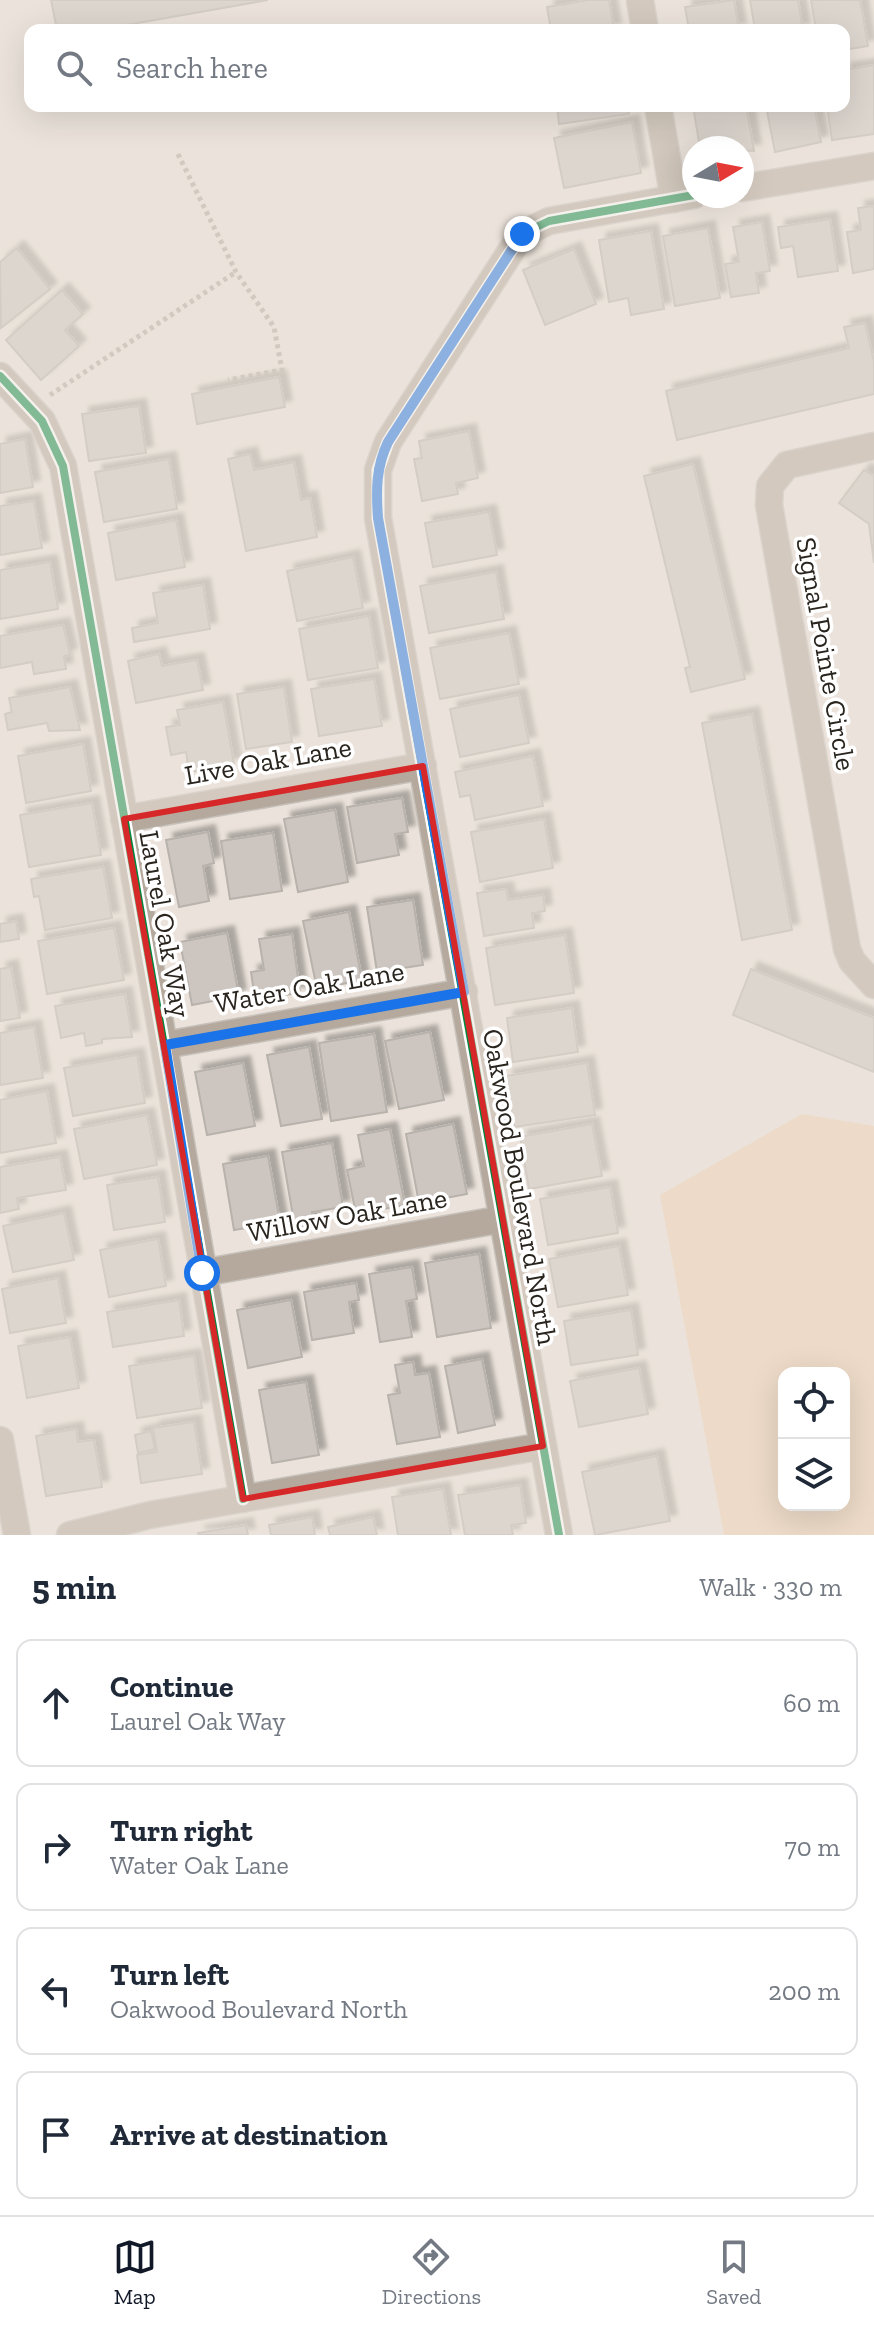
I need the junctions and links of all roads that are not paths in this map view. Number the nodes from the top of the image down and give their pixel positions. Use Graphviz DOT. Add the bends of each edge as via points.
graph roads {
  1 [pos="640,0"];
  2 [pos="644,24"];
  3 [pos="660,112"];
  4 [pos="874,166"];
  5 [pos="754,186"];
  6 [pos="682,190"];
  7 [pos="682,197"];
  8 [pos="0,376"];
  9 [pos="874,446"];
  10 [pos="423,766"];
  11 [pos="124,819"];
  12 [pos="874,985"];
  13 [pos="464,992"];
  14 [pos="165,1045"];
  15 [pos="503,1219"];
  16 [pos="202,1273"];
  17 [pos="0,1440"];
  18 [pos="543,1446"];
  19 [pos="243,1499"];
  20 [pos="17,1535"];
  21 [pos="70,1535"];
  22 [pos="559,1535"];
  1 -- 2 [label="street"];
  3 -- 6 [label="street"];
  4 -- 5 [label="street"];
  7 -- 10 [label="street, Oakwood Boulevard North" via="549,221 522,234 382,455 378,518"];
  8 -- 11 [label="street, Laurel Oak Way" via="51,436 63,466"];
  9 -- 12 [label="street, Signal Pointe Circle" via="787,465 770,486 769,505 847,949"];
  10 -- 11 [label="street, Live Oak Lane"];
  10 -- 13 [label="street, Oakwood Boulevard North"];
  11 -- 14 [label="street, Laurel Oak Way"];
  13 -- 14 [label="street, Water Oak Lane"];
  13 -- 15 [label="street, Oakwood Boulevard North"];
  14 -- 16 [label="street, Laurel Oak Way"];
  15 -- 16 [label="street, Willow Oak Lane"];
  15 -- 18 [label="street, Oakwood Boulevard North"];
  16 -- 19 [label="street, Laurel Oak Way"];
  17 -- 20 [label="street"];
  18 -- 19 [label="street"];
  18 -- 22 [label="street, Oakwood Boulevard North"];
  19 -- 21 [label="street"];
}
